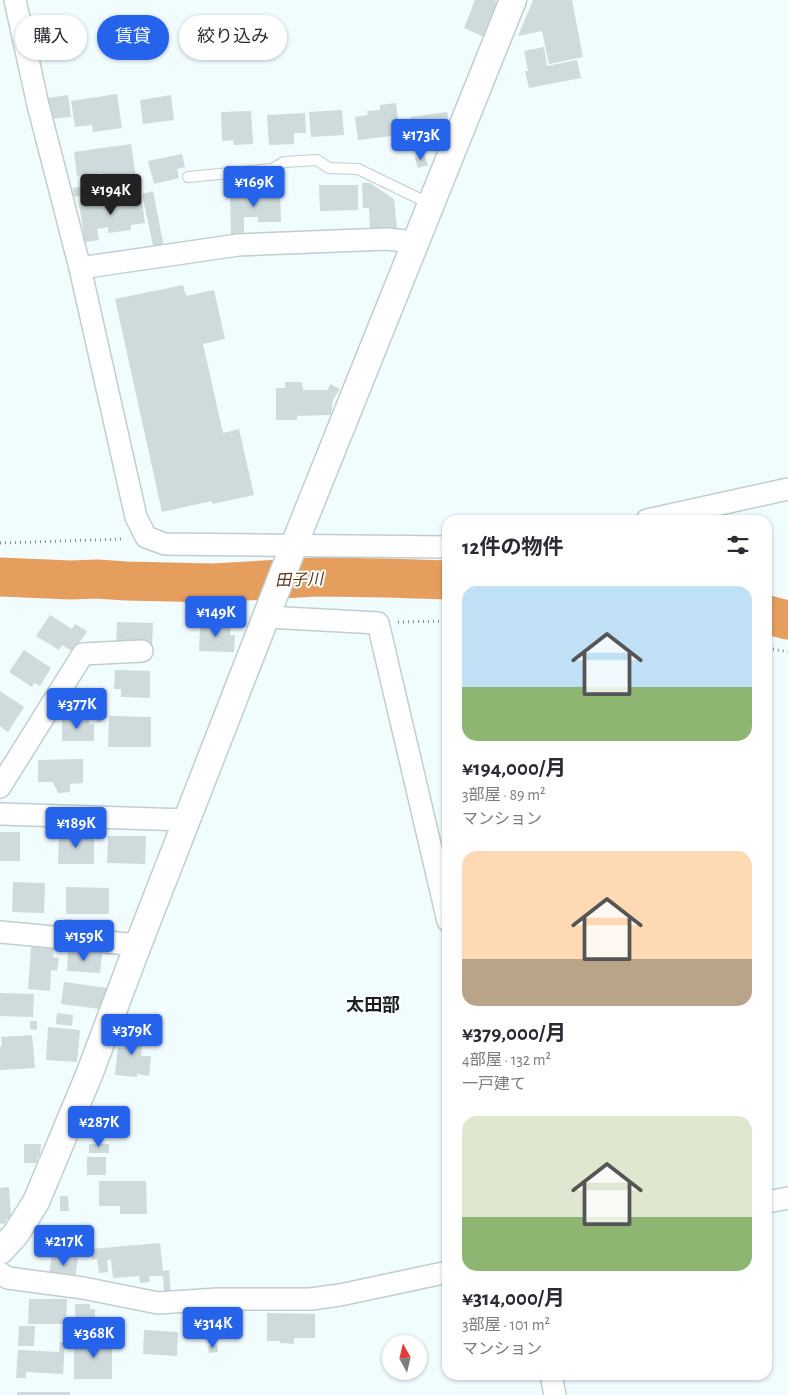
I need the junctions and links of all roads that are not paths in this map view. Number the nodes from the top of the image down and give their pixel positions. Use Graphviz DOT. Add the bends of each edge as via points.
graph roads {
  1 [pos="15,0"];
  2 [pos="513,0"];
  3 [pos="188,177"];
  4 [pos="431,202"];
  5 [pos="416,242"];
  6 [pos="80,268"];
  7 [pos="788,489"];
  8 [pos="670,515"];
  9 [pos="442,547"];
  10 [pos="292,551"];
  11 [pos="270,610"];
  12 [pos="142,651"];
  13 [pos="0,787"];
  14 [pos="0,814"];
  15 [pos="187,820"];
  16 [pos="442,895"];
  17 [pos="0,932"];
  18 [pos="138,945"];
  19 [pos="788,1198"];
  20 [pos="772,1201"];
  21 [pos="0,1251"];
  22 [pos="0,1273"];
  23 [pos="442,1273"];
  24 [pos="552,1380"];
  25 [pos="555,1395"];
  1 -- 6 [label="street"];
  2 -- 4 [label="street"];
  3 -- 4 [label="lane" via="272,169 284,162 317,160 329,168 358,169"];
  4 -- 5 [label="street"];
  5 -- 6 [label="street" via="386,238 238,245"];
  5 -- 10 [label="street"];
  6 -- 10 [label="street" via="136,517 146,537 165,544"];
  7 -- 8 [label="street"];
  9 -- 10 [label="street"];
  10 -- 11 [label="street"];
  11 -- 15 [label="street"];
  11 -- 16 [label="street" via="378,623"];
  12 -- 13 [label="street" via="83,654"];
  14 -- 15 [label="street"];
  15 -- 18 [label="street"];
  17 -- 18 [label="street"];
  18 -- 21 [label="street" via="36,1202 15,1235"];
  19 -- 20 [label="street"];
  22 -- 23 [label="street" via="8,1278 158,1303 311,1299"];
  24 -- 25 [label="street"];
}
